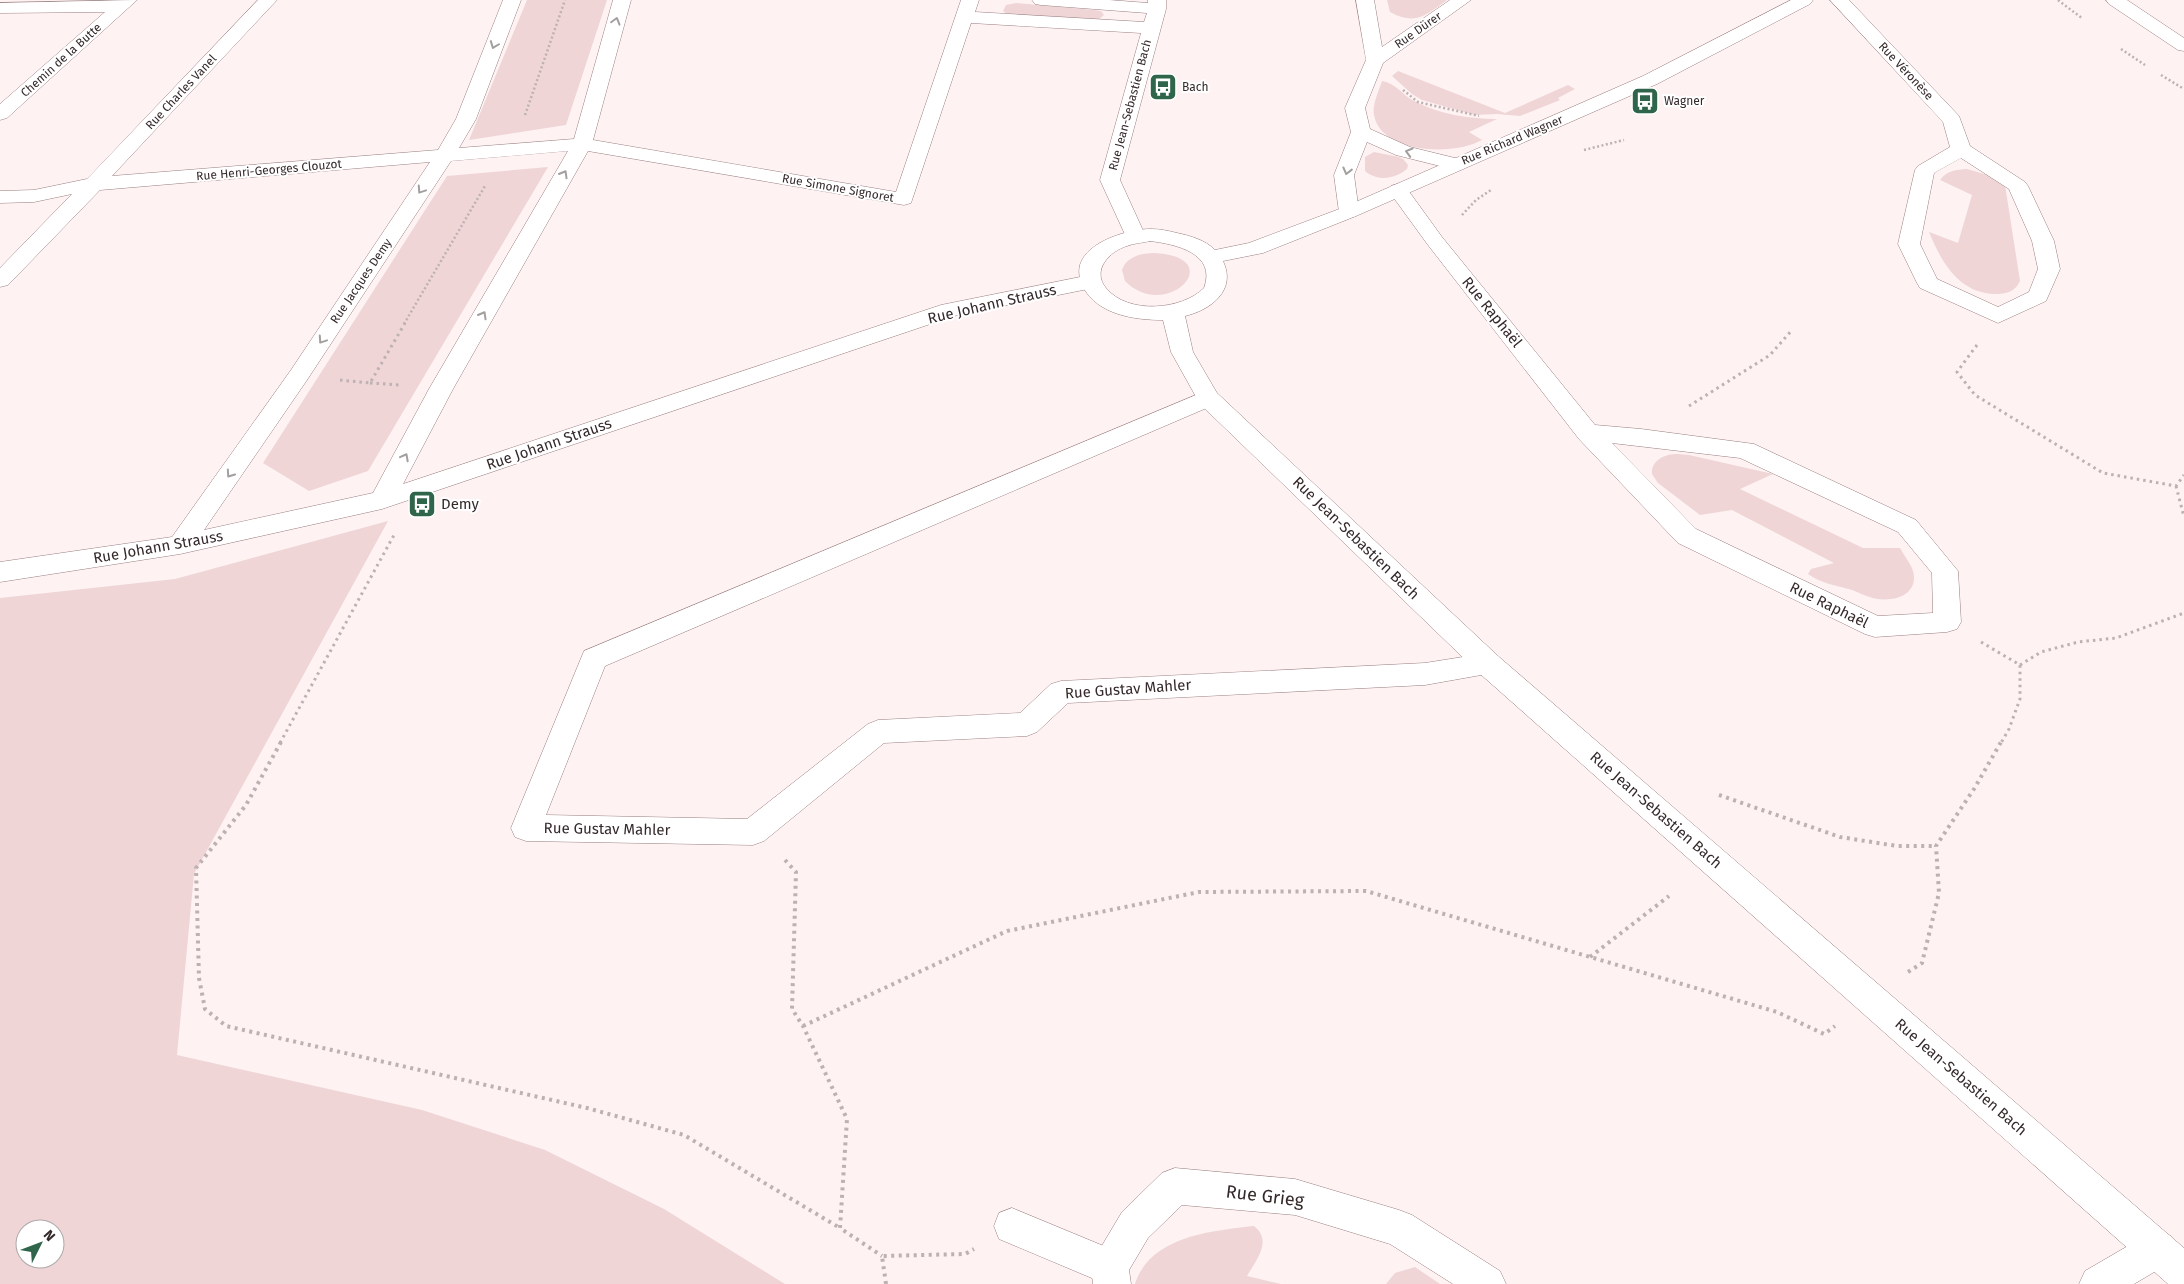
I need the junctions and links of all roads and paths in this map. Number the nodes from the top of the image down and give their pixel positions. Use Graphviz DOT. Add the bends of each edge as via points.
graph roads {
  1 [pos="268,0"];
  2 [pos="512,0"];
  3 [pos="565,0"];
  4 [pos="622,0"];
  5 [pos="1041,0"];
  6 [pos="1365,0"];
  7 [pos="1462,0"];
  8 [pos="1804,0"];
  9 [pos="1839,0"];
  10 [pos="2115,0"];
  11 [pos="1104,2"];
  12 [pos="125,3"];
  13 [pos="1157,4"];
  14 [pos="0,8"];
  15 [pos="967,8"];
  16 [pos="1150,28"];
  17 [pos="2184,46"];
  18 [pos="1375,60"];
  19 [pos="0,114"];
  20 [pos="1361,132"];
  21 [pos="1624,140"];
  22 [pos="582,144"];
  23 [pos="1961,149"];
  24 [pos="1582,150"];
  25 [pos="506,151"];
  26 [pos="444,156"];
  27 [pos="1456,164"];
  28 [pos="94,184"];
  29 [pos="1398,190"];
  30 [pos="1492,190"];
  31 [pos="0,197"];
  32 [pos="1349,212"];
  33 [pos="1135,237"];
  34 [pos="1435,241"];
  35 [pos="1211,257"];
  36 [pos="0,280"];
  37 [pos="1090,282"];
  38 [pos="1172,313"];
  39 [pos="1792,330"];
  40 [pos="1979,342"];
  41 [pos="299,375"];
  42 [pos="1208,398"];
  43 [pos="1588,433"];
  44 [pos="1641,437"];
  45 [pos="2184,474"];
  46 [pos="2176,486"];
  47 [pos="409,491"];
  48 [pos="382,500"];
  49 [pos="2184,517"];
  50 [pos="180,545"];
  51 [pos="0,572"];
  52 [pos="2184,613"];
  53 [pos="1947,622"];
  54 [pos="1488,664"];
  55 [pos="2020,665"];
  56 [pos="1719,795"];
  57 [pos="753,832"];
  58 [pos="1936,846"];
  59 [pos="1669,896"];
  60 [pos="1589,957"];
  61 [pos="1906,974"];
  62 [pos="1837,1025"];
  63 [pos="803,1026"];
  64 [pos="1012,1226"];
  65 [pos="840,1228"];
  66 [pos="882,1256"];
  67 [pos="2171,1261"];
  68 [pos="1111,1276"];
  69 [pos="886,1284"];
  70 [pos="1487,1284"];
  71 [pos="2098,1284"];
  1 -- 28 [label="street, Rue Charles Vanel"];
  2 -- 26 [label="street, Rue Jacques Demy, one-way" via="466,119"];
  3 -- 25 [label="path" via="522,124"];
  22 -- 4 [label="street, one-way"];
  5 -- 11 [label="street"];
  6 -- 18 [label="street, Rue Dürer"];
  7 -- 18 [label="street, Rue Dürer"];
  8 -- 27 [label="street, Rue Richard Wagner" via="1650,80"];
  9 -- 23 [label="street, Rue Véronèse" via="1952,120"];
  10 -- 17 [label="street"];
  11 -- 13 [label="street"];
  12 -- 14 [label="street, Chemin de la Butte"];
  12 -- 19 [label="street, Chemin de la Butte"];
  13 -- 16 [label="street, Rue Jean-Sebastien Bach"];
  15 -- 16 [label="street, Rue Simone Signoret"];
  15 -- 22 [label="street, Rue Simone Signoret" via="904,199"];
  16 -- 33 [label="street, Rue Jean-Sebastien Bach" via="1110,180"];
  18 -- 20 [label="street" via="1355,108"];
  27 -- 20 [label="street, one-way" via="1403,151"];
  20 -- 32 [label="street, one-way" via="1344,175"];
  21 -- 24 [label="path"];
  22 -- 25 [label="street, Rue Henri-Georges Clouzot"];
  48 -- 22 [label="street, one-way" via="441,389"];
  23 -- 23 [label="street" via="1924,170 1909,244 1928,283 1998,316 2038,296 2049,269 2043,241 2018,186"];
  25 -- 26 [label="street, Rue Henri-Georges Clouzot"];
  25 -- 41 [label="path" via="370,383"];
  26 -- 28 [label="street, Rue Henri-Georges Clouzot"];
  26 -- 41 [label="street, Rue Jacques Demy, one-way"];
  27 -- 29 [label="street, Rue Richard Wagner"];
  28 -- 31 [label="street" via="34,196"];
  28 -- 36 [label="street, Rue Charles Vanel"];
  29 -- 32 [label="street, Rue Richard Wagner"];
  29 -- 34 [label="street, Rue Raphaël"];
  30 -- 34 [label="path" via="1476,200"];
  32 -- 35 [label="street, Rue Richard Wagner" via="1255,248"];
  33 -- 35 [label="street" via="1179,239 1197,246"];
  33 -- 37 [label="street" via="1103,249 1088,270"];
  34 -- 43 [label="street, Rue Raphaël"];
  35 -- 38 [label="street" via="1218,270 1217,284 1209,296"];
  37 -- 38 [label="street" via="1098,294 1121,308 1151,314"];
  37 -- 47 [label="street, Rue Johann Strauss" via="949,310"];
  38 -- 42 [label="street, Rue Jean-Sebastien Bach" via="1182,352"];
  39 -- 44 [label="path" via="1770,355"];
  40 -- 46 [label="path" via="1957,372 1975,396 2103,473"];
  41 -- 50 [label="street, Rue Jacques Demy, one-way"];
  42 -- 54 [label="street, Rue Jean-Sebastien Bach"];
  42 -- 57 [label="street, Rue Gustav Mahler" via="594,659 526,828"];
  43 -- 44 [label="street"];
  43 -- 53 [label="street, Rue Raphaël" via="1687,536 1875,627"];
  44 -- 53 [label="street" via="1746,450 1907,526 1945,571"];
  45 -- 46 [label="path"];
  46 -- 49 [label="path"];
  47 -- 48 [label="street, Rue Johann Strauss"];
  47 -- 65 [label="path" via="394,535 251,797 196,868 199,978 205,1009 226,1026 568,1104 684,1135"];
  48 -- 50 [label="street, Rue Johann Strauss"];
  50 -- 51 [label="street, Rue Johann Strauss"];
  52 -- 55 [label="path" via="2116,638 2078,642 2041,652"];
  53 -- 55 [label="path"];
  54 -- 57 [label="street, Rue Gustav Mahler" via="1425,674 1060,692 1027,724 878,732"];
  54 -- 67 [label="street, Rue Jean-Sebastien Bach"];
  55 -- 58 [label="path" via="2020,699 2009,729"];
  56 -- 58 [label="path" via="1840,837 1897,846"];
  57 -- 63 [label="path" via="796,872 792,1009"];
  58 -- 61 [label="path" via="1940,894 1922,963"];
  59 -- 60 [label="path"];
  60 -- 62 [label="path" via="1777,1012 1824,1034"];
  60 -- 63 [label="path" via="1366,891 1199,892 1007,931"];
  63 -- 65 [label="path" via="847,1119"];
  64 -- 66 [label="path" via="965,1254"];
  64 -- 68 [label="street"];
  65 -- 66 [label="path"];
  66 -- 69 [label="path"];
  67 -- 71 [label="street"];
  68 -- 70 [label="street, Rue Grieg" via="1135,1226 1175,1186 1295,1197 1399,1228"];
}
